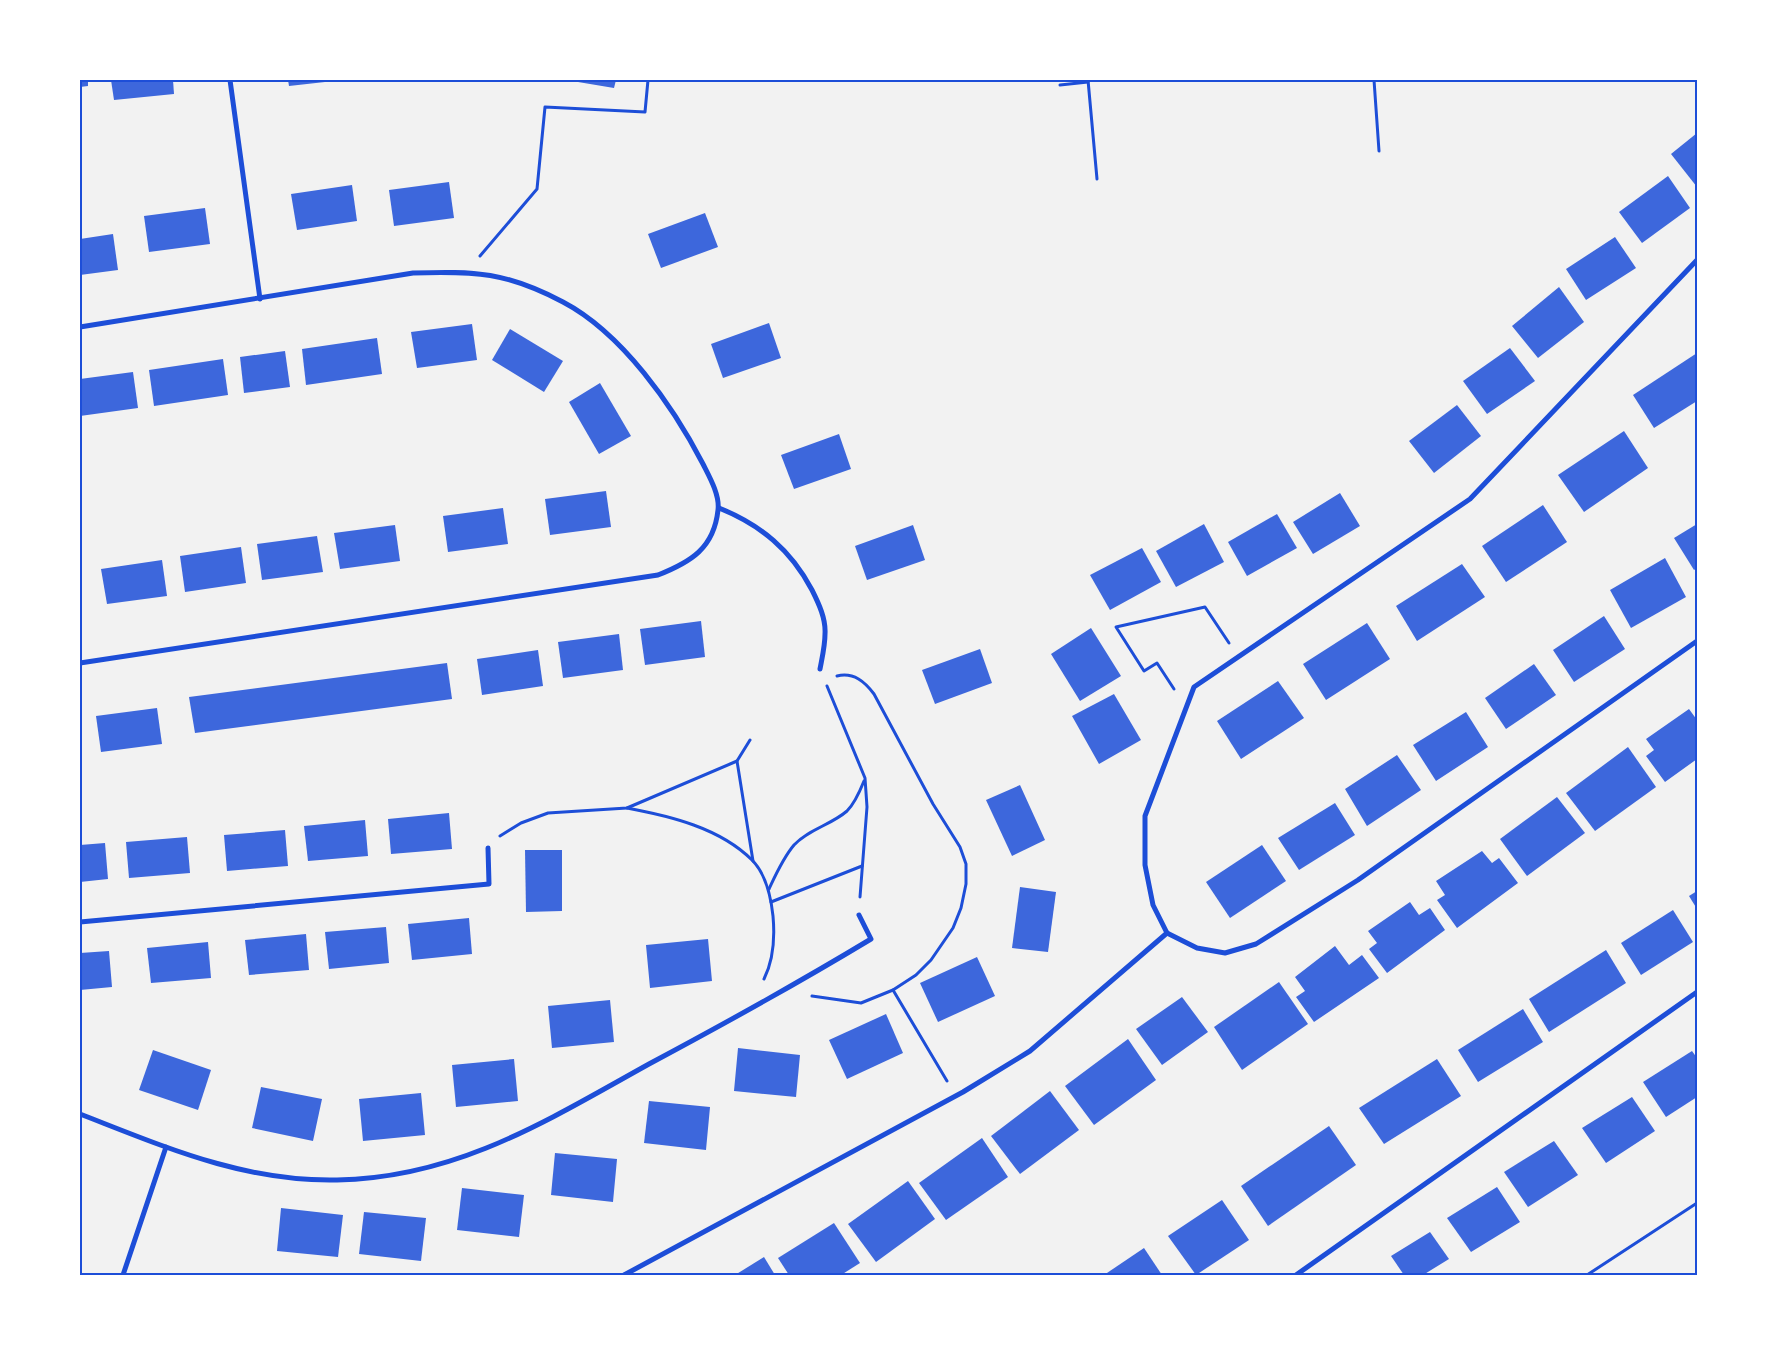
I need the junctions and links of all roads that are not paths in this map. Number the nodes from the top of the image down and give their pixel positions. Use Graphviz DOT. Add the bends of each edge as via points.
graph roads {
  1 [pos="230,80"];
  2 [pos="1697,260"];
  3 [pos="260,299"];
  4 [pos="80,327"];
  5 [pos="719,508"];
  6 [pos="1697,642"];
  7 [pos="80,663"];
  8 [pos="820,669"];
  9 [pos="488,848"];
  10 [pos="859,915"];
  11 [pos="80,922"];
  12 [pos="1167,933"];
  13 [pos="1697,992"];
  14 [pos="80,1114"];
  15 [pos="166,1148"];
  16 [pos="123,1275"];
  17 [pos="624,1275"];
  18 [pos="1296,1275"];
  1 -- 3 [label="street"];
  2 -- 12 [label="street" via="1470,499 1194,687 1145,816 1145,865 1153,905"];
  3 -- 4 [label="street"];
  3 -- 5 [label="street" via="413,273 499,275 530,286 565,303 616,344 664,401 690,439 712,482"];
  5 -- 7 [label="street" via="711,534 700,553 682,566 658,575"];
  5 -- 8 [label="street" via="767,534 791,556 804,574 824,618 826,635"];
  6 -- 12 [label="street" via="1366,875 1256,944 1225,953 1197,948"];
  9 -- 11 [label="street" via="489,884"];
  10 -- 15 [label="street" via="871,939 784,992 533,1128 444,1165 337,1180 278,1177 224,1168"];
  12 -- 17 [label="street" via="1030,1050 956,1096"];
  13 -- 18 [label="street"];
  14 -- 15 [label="street"];
  15 -- 16 [label="street"];
}
